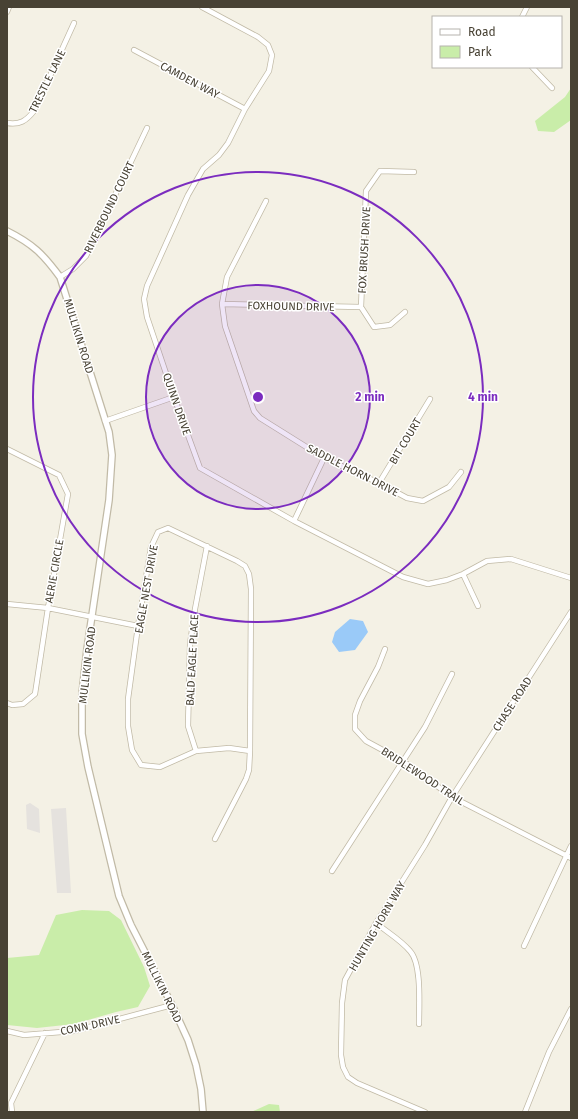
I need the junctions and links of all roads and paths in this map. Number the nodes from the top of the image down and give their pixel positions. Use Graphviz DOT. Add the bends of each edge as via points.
graph roads {
  1 [pos="9,7"];
  2 [pos="202,7"];
  3 [pos="527,7"];
  4 [pos="7,12"];
  5 [pos="522,16"];
  6 [pos="74,22"];
  7 [pos="134,50"];
  8 [pos="533,68"];
  9 [pos="552,88"];
  10 [pos="245,109"];
  11 [pos="7,123"];
  12 [pos="147,128"];
  13 [pos="414,172"];
  14 [pos="266,201"];
  15 [pos="7,231"];
  16 [pos="60,276"];
  17 [pos="222,304"];
  18 [pos="361,307"];
  19 [pos="405,312"];
  20 [pos="174,397"];
  21 [pos="430,398"];
  22 [pos="105,421"];
  23 [pos="7,449"];
  24 [pos="324,458"];
  25 [pos="461,472"];
  26 [pos="379,483"];
  27 [pos="294,521"];
  28 [pos="207,546"];
  29 [pos="463,574"];
  30 [pos="571,578"];
  31 [pos="7,604"];
  32 [pos="478,606"];
  33 [pos="48,608"];
  34 [pos="571,612"];
  35 [pos="92,617"];
  36 [pos="138,626"];
  37 [pos="385,649"];
  38 [pos="452,674"];
  39 [pos="7,703"];
  40 [pos="196,751"];
  41 [pos="250,751"];
  42 [pos="403,761"];
  43 [pos="452,797"];
  44 [pos="215,838"];
  45 [pos="571,846"];
  46 [pos="569,857"];
  47 [pos="332,871"];
  48 [pos="376,923"];
  49 [pos="524,946"];
  50 [pos="172,1005"];
  51 [pos="571,1008"];
  52 [pos="420,1024"];
  53 [pos="7,1031"];
  54 [pos="45,1033"];
  55 [pos="12,1112"];
  56 [pos="203,1112"];
  57 [pos="425,1112"];
  58 [pos="525,1112"];
  1 -- 4 [label="street"];
  2 -- 10 [label="street, QUINN DRIVE" via="268,45 272,55 269,71"];
  3 -- 5 [label="street"];
  6 -- 11 [label="street, TRESTLE LANE" via="34,111 27,120 16,125"];
  7 -- 10 [label="street, CAMDEN WAY"];
  8 -- 9 [label="street"];
  10 -- 20 [label="street, QUINN DRIVE" via="228,143 203,169 188,195 146,286 144,299 147,317"];
  12 -- 16 [label="street, RIVERBOUND COURT" via="86,256 73,269"];
  13 -- 18 [label="street, FOX BRUSH DRIVE" via="380,171 366,191"];
  14 -- 17 [label="street, SADDLE HORN DRIVE" via="227,277"];
  15 -- 16 [label="street, MULLIKIN ROAD" via="26,241 46,258"];
  16 -- 22 [label="street, MULLIKIN ROAD"];
  17 -- 18 [label="street, FOXHOUND DRIVE"];
  17 -- 24 [label="street, SADDLE HORN DRIVE" via="225,326 254,411 260,418"];
  18 -- 19 [label="street, FOX BRUSH DRIVE" via="374,327 390,325"];
  20 -- 22 [label="street"];
  20 -- 27 [label="street, QUINN DRIVE" via="200,468"];
  21 -- 26 [label="street, BIT COURT"];
  22 -- 35 [label="street, MULLIKIN ROAD" via="112,455 110,500"];
  23 -- 33 [label="street, AERIE CIRCLE" via="59,475 68,494"];
  24 -- 26 [label="street, SADDLE HORN DRIVE"];
  24 -- 27 [label="street"];
  25 -- 26 [label="street, SADDLE HORN DRIVE" via="449,487 423,501 407,498"];
  27 -- 29 [label="street, QUINN DRIVE" via="403,577 428,584"];
  28 -- 36 [label="street, EAGLE NEST DRIVE" via="168,528 158,532 151,547"];
  28 -- 40 [label="street, BALD EAGLE PLACE" via="190,644 188,726"];
  28 -- 41 [label="street, EAGLE NEST DRIVE" via="244,566 249,574 252,609"];
  29 -- 30 [label="street, QUINN DRIVE" via="486,561 511,559"];
  29 -- 32 [label="street"];
  31 -- 33 [label="street"];
  33 -- 35 [label="street"];
  33 -- 39 [label="street, AERIE CIRCLE" via="35,694 23,704"];
  34 -- 43 [label="street, CHASE ROAD"];
  35 -- 36 [label="street"];
  35 -- 50 [label="street, MULLIKIN ROAD" via="82,694 82,734 88,767 118,896"];
  36 -- 40 [label="street, EAGLE NEST DRIVE" via="128,699 128,726 132,750 140,765 160,768"];
  37 -- 42 [label="street, BRIDLEWOOD TRAIL" via="360,701 355,715 355,729 366,741"];
  38 -- 42 [label="street" via="425,727"];
  40 -- 41 [label="street, EAGLE NEST DRIVE" via="229,748"];
  41 -- 44 [label="street, EAGLE NEST DRIVE" via="246,779"];
  42 -- 43 [label="street, BRIDLEWOOD TRAIL"];
  42 -- 47 [label="street"];
  43 -- 46 [label="street, BRIDLEWOOD TRAIL"];
  43 -- 48 [label="street, HUNTING HORN WAY" via="426,845"];
  45 -- 46 [label="street"];
  46 -- 49 [label="street"];
  48 -- 52 [label="street" via="411,951 416,961"];
  48 -- 57 [label="street, HUNTING HORN WAY" via="345,980 342,1003 343,1067 348,1077 357,1083"];
  50 -- 54 [label="street, CONN DRIVE" via="74,1031"];
  50 -- 56 [label="street, MULLIKIN ROAD" via="196,1065"];
  51 -- 58 [label="street" via="549,1052"];
  53 -- 54 [label="street, CONN DRIVE" via="24,1035"];
  54 -- 55 [label="street" via="11,1103"];
}
